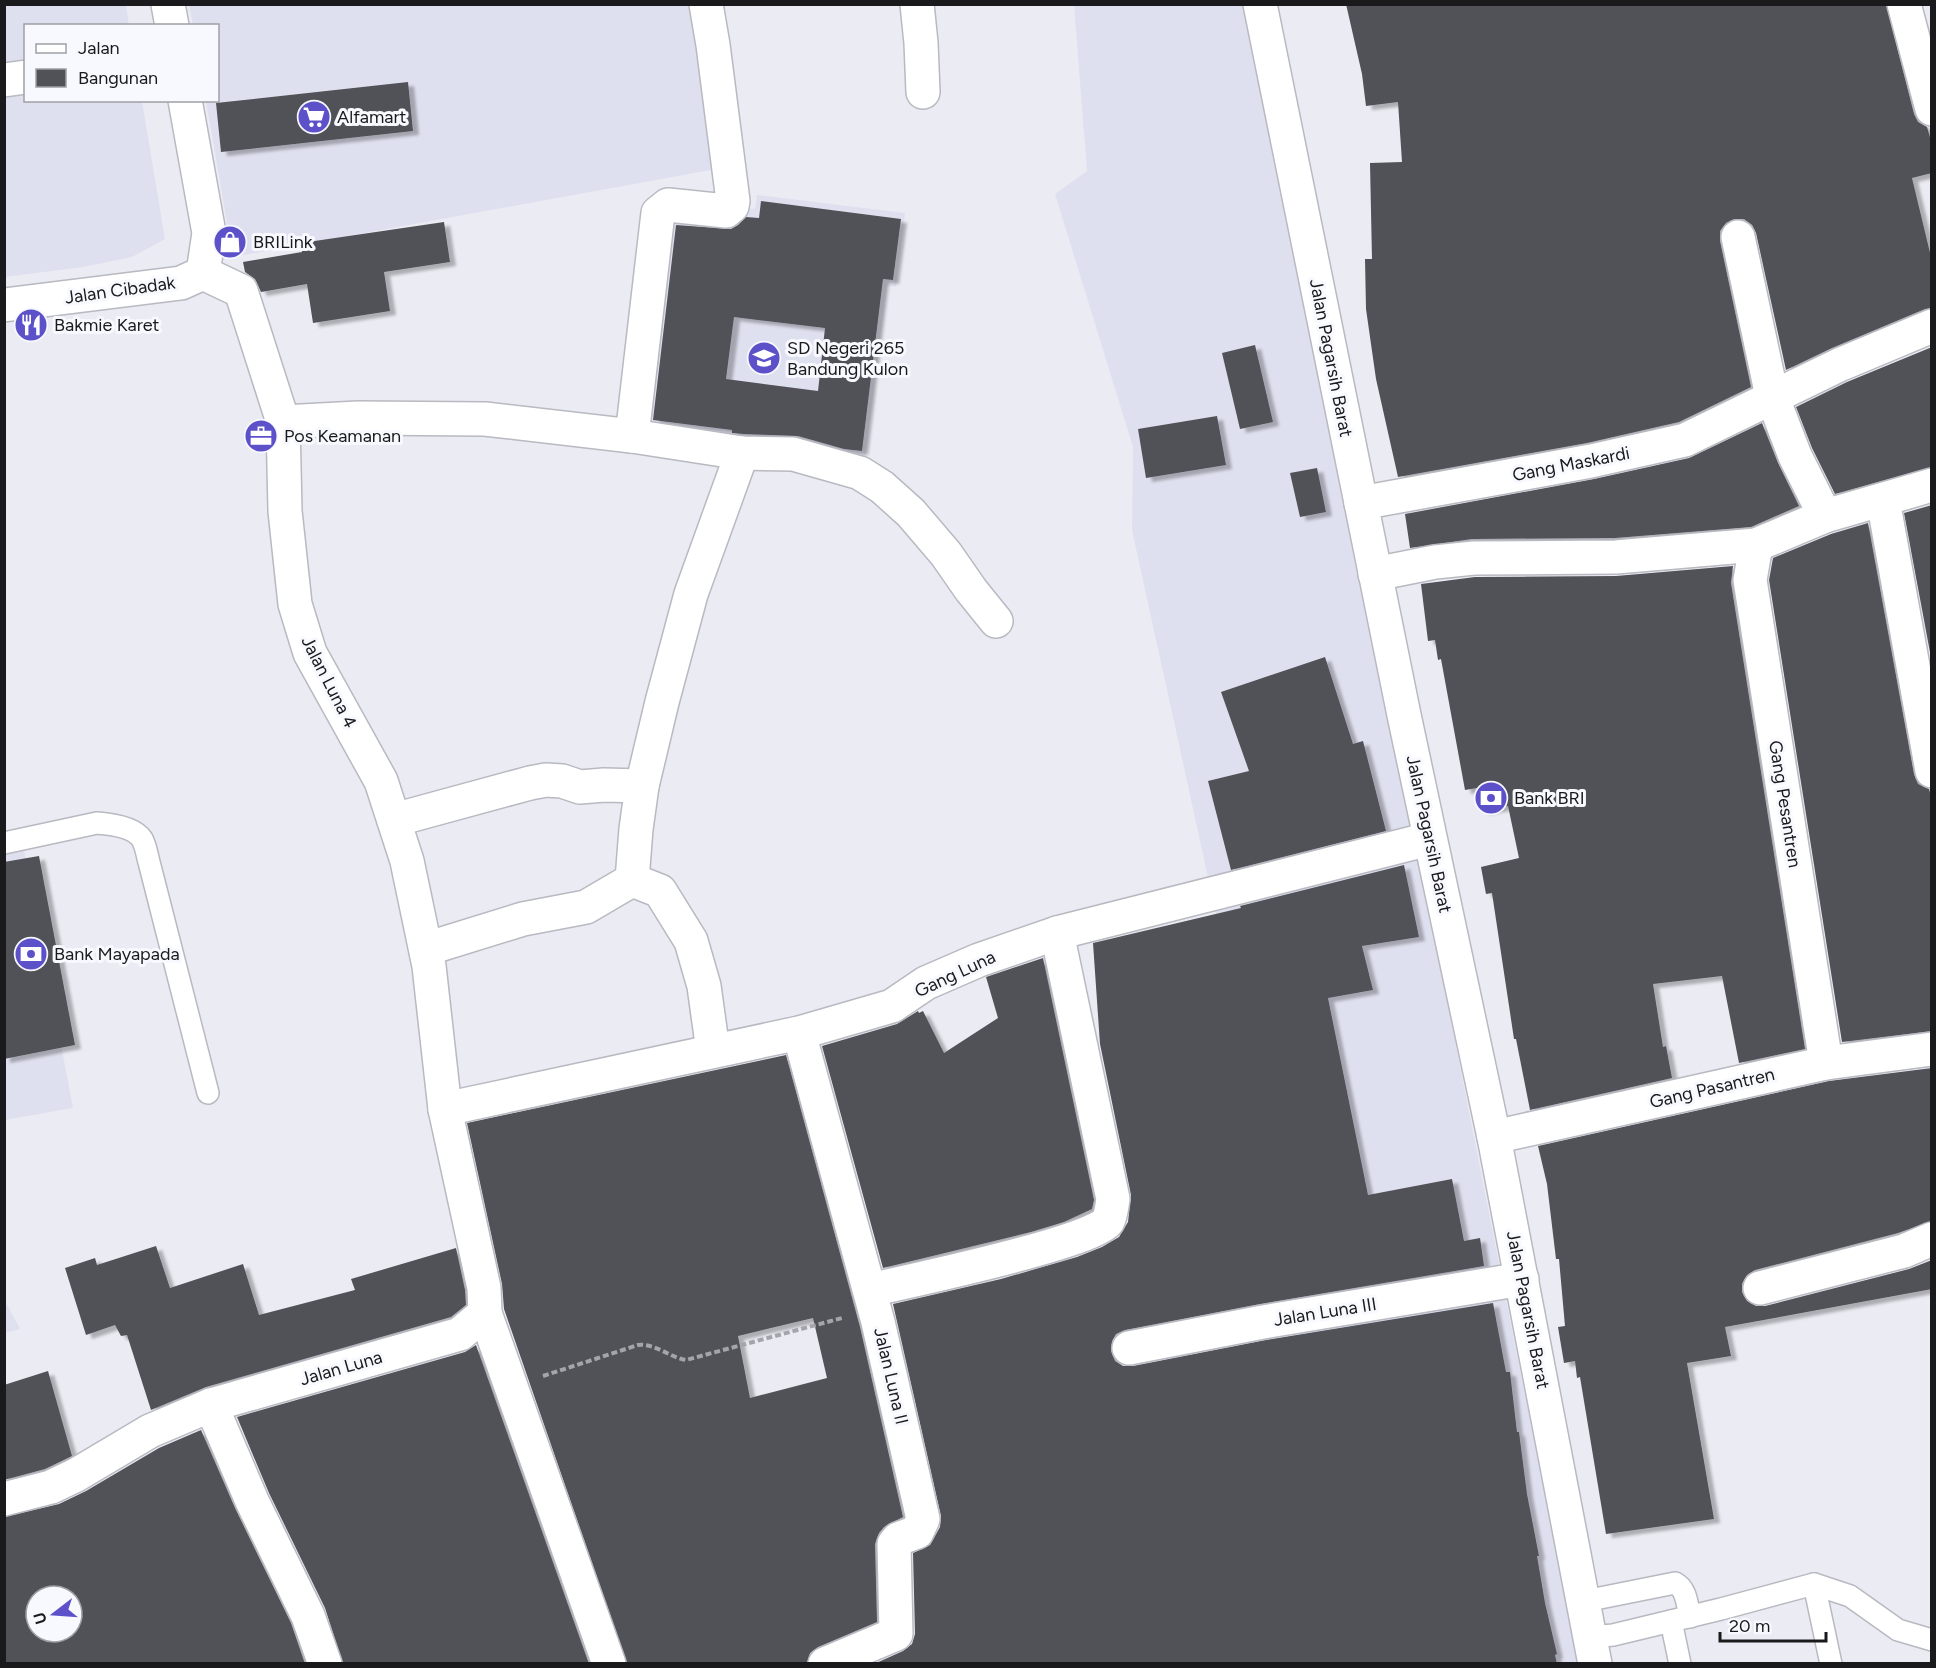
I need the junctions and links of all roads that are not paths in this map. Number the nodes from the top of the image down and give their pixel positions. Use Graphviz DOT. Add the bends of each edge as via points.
graph roads {
  1 [pos="168,4"];
  2 [pos="706,4"];
  3 [pos="917,4"];
  4 [pos="1260,4"];
  5 [pos="1904,4"];
  6 [pos="172,24"];
  7 [pos="24,77"];
  8 [pos="4,80"];
  9 [pos="923,92"];
  10 [pos="185,102"];
  11 [pos="1932,109"];
  12 [pos="1738,237"];
  13 [pos="203,273"];
  14 [pos="4,305"];
  15 [pos="1932,326"];
  16 [pos="1772,396"];
  17 [pos="283,422"];
  18 [pos="632,436"];
  19 [pos="742,453"];
  20 [pos="1932,485"];
  21 [pos="1883,500"];
  22 [pos="1361,503"];
  23 [pos="1825,516"];
  24 [pos="1756,545"];
  25 [pos="1375,574"];
  26 [pos="996,621"];
  27 [pos="1932,771"];
  28 [pos="642,786"];
  29 [pos="394,820"];
  30 [pos="1429,839"];
  31 [pos="4,843"];
  32 [pos="632,880"];
  33 [pos="1057,933"];
  34 [pos="426,949"];
  35 [pos="799,1033"];
  36 [pos="1932,1049"];
  37 [pos="713,1051"];
  38 [pos="1826,1063"];
  39 [pos="207,1093"];
  40 [pos="445,1109"];
  41 [pos="1494,1137"];
  42 [pos="1932,1239"];
  43 [pos="1522,1279"];
  44 [pos="1760,1288"];
  45 [pos="873,1300"];
  46 [pos="484,1312"];
  47 [pos="1128,1348"];
  48 [pos="211,1406"];
  49 [pos="4,1499"];
  50 [pos="1814,1584"];
  51 [pos="1585,1601"];
  52 [pos="1680,1619"];
  53 [pos="1932,1640"];
  54 [pos="1593,1650"];
  55 [pos="325,1664"];
  56 [pos="609,1664"];
  57 [pos="825,1664"];
  58 [pos="1680,1664"];
  59 [pos="1831,1664"];
  1 -- 6 [label="street"];
  2 -- 18 [label="street" via="733,201 726,211 668,204 658,213"];
  3 -- 9 [label="street"];
  4 -- 22 [label="street, Jalan Pagarsih Barat"];
  5 -- 11 [label="street"];
  7 -- 8 [label="street"];
  10 -- 13 [label="street" via="209,233"];
  12 -- 16 [label="street"];
  13 -- 14 [label="street, Jalan Cibadak" via="181,283"];
  13 -- 17 [label="street, Jalan Luna 4" via="241,291"];
  15 -- 16 [label="street, Gang Maskardi"];
  16 -- 22 [label="street, Gang Maskardi" via="1685,440"];
  16 -- 23 [label="street" via="1795,456"];
  17 -- 18 [label="street" via="485,419"];
  17 -- 29 [label="street, Jalan Luna 4" via="285,511 295,604 310,653 381,780"];
  18 -- 19 [label="street"];
  19 -- 26 [label="street" via="793,454 860,473 911,513"];
  19 -- 28 [label="street" via="691,594"];
  20 -- 21 [label="street"];
  21 -- 23 [label="street"];
  21 -- 27 [label="street"];
  22 -- 25 [label="street, Jalan Pagarsih Barat"];
  23 -- 24 [label="street"];
  24 -- 25 [label="street" via="1617,557 1474,558"];
  24 -- 38 [label="street, Gang Pesantren" via="1750,580"];
  25 -- 30 [label="street, Jalan Pagarsih Barat"];
  28 -- 29 [label="street" via="580,787 546,780"];
  28 -- 32 [label="street"];
  29 -- 34 [label="street, Jalan Luna 4"];
  30 -- 33 [label="street, Gang Luna"];
  30 -- 41 [label="street, Jalan Pagarsih Barat"];
  31 -- 39 [label="lane" via="97,823 139,835 144,842"];
  32 -- 34 [label="street" via="586,907 523,919"];
  32 -- 37 [label="street" via="660,891 691,941 704,986"];
  33 -- 35 [label="street, Gang Luna" via="926,983 892,1006"];
  33 -- 45 [label="street" via="1113,1198 1107,1221 1091,1233"];
  34 -- 40 [label="street, Jalan Luna 4"];
  35 -- 37 [label="street, Gang Luna"];
  35 -- 45 [label="street, Jalan Luna II"];
  36 -- 38 [label="street, Gang Pasantren"];
  37 -- 40 [label="street, Gang Luna"];
  38 -- 41 [label="street, Gang Pasantren"];
  40 -- 46 [label="street" via="484,1288"];
  41 -- 43 [label="street, Jalan Pagarsih Barat"];
  42 -- 44 [label="street" via="1904,1251"];
  43 -- 47 [label="street, Jalan Luna III"];
  43 -- 51 [label="street, Jalan Pagarsih Barat"];
  45 -- 57 [label="street, Jalan Luna II" via="923,1519 917,1532 898,1539 894,1545 896,1634"];
  46 -- 48 [label="street, Jalan Luna" via="460,1334"];
  46 -- 56 [label="street"];
  48 -- 49 [label="street, Jalan Luna" via="150,1431 51,1487"];
  48 -- 55 [label="street" via="308,1617"];
  50 -- 52 [label="lane"];
  50 -- 53 [label="lane" via="1850,1596 1898,1630"];
  50 -- 59 [label="lane"];
  51 -- 52 [label="lane" via="1675,1583 1684,1592"];
  51 -- 54 [label="street, Jalan Pagarsih Barat"];
  52 -- 54 [label="lane" via="1613,1635"];
  52 -- 58 [label="lane"];
}
